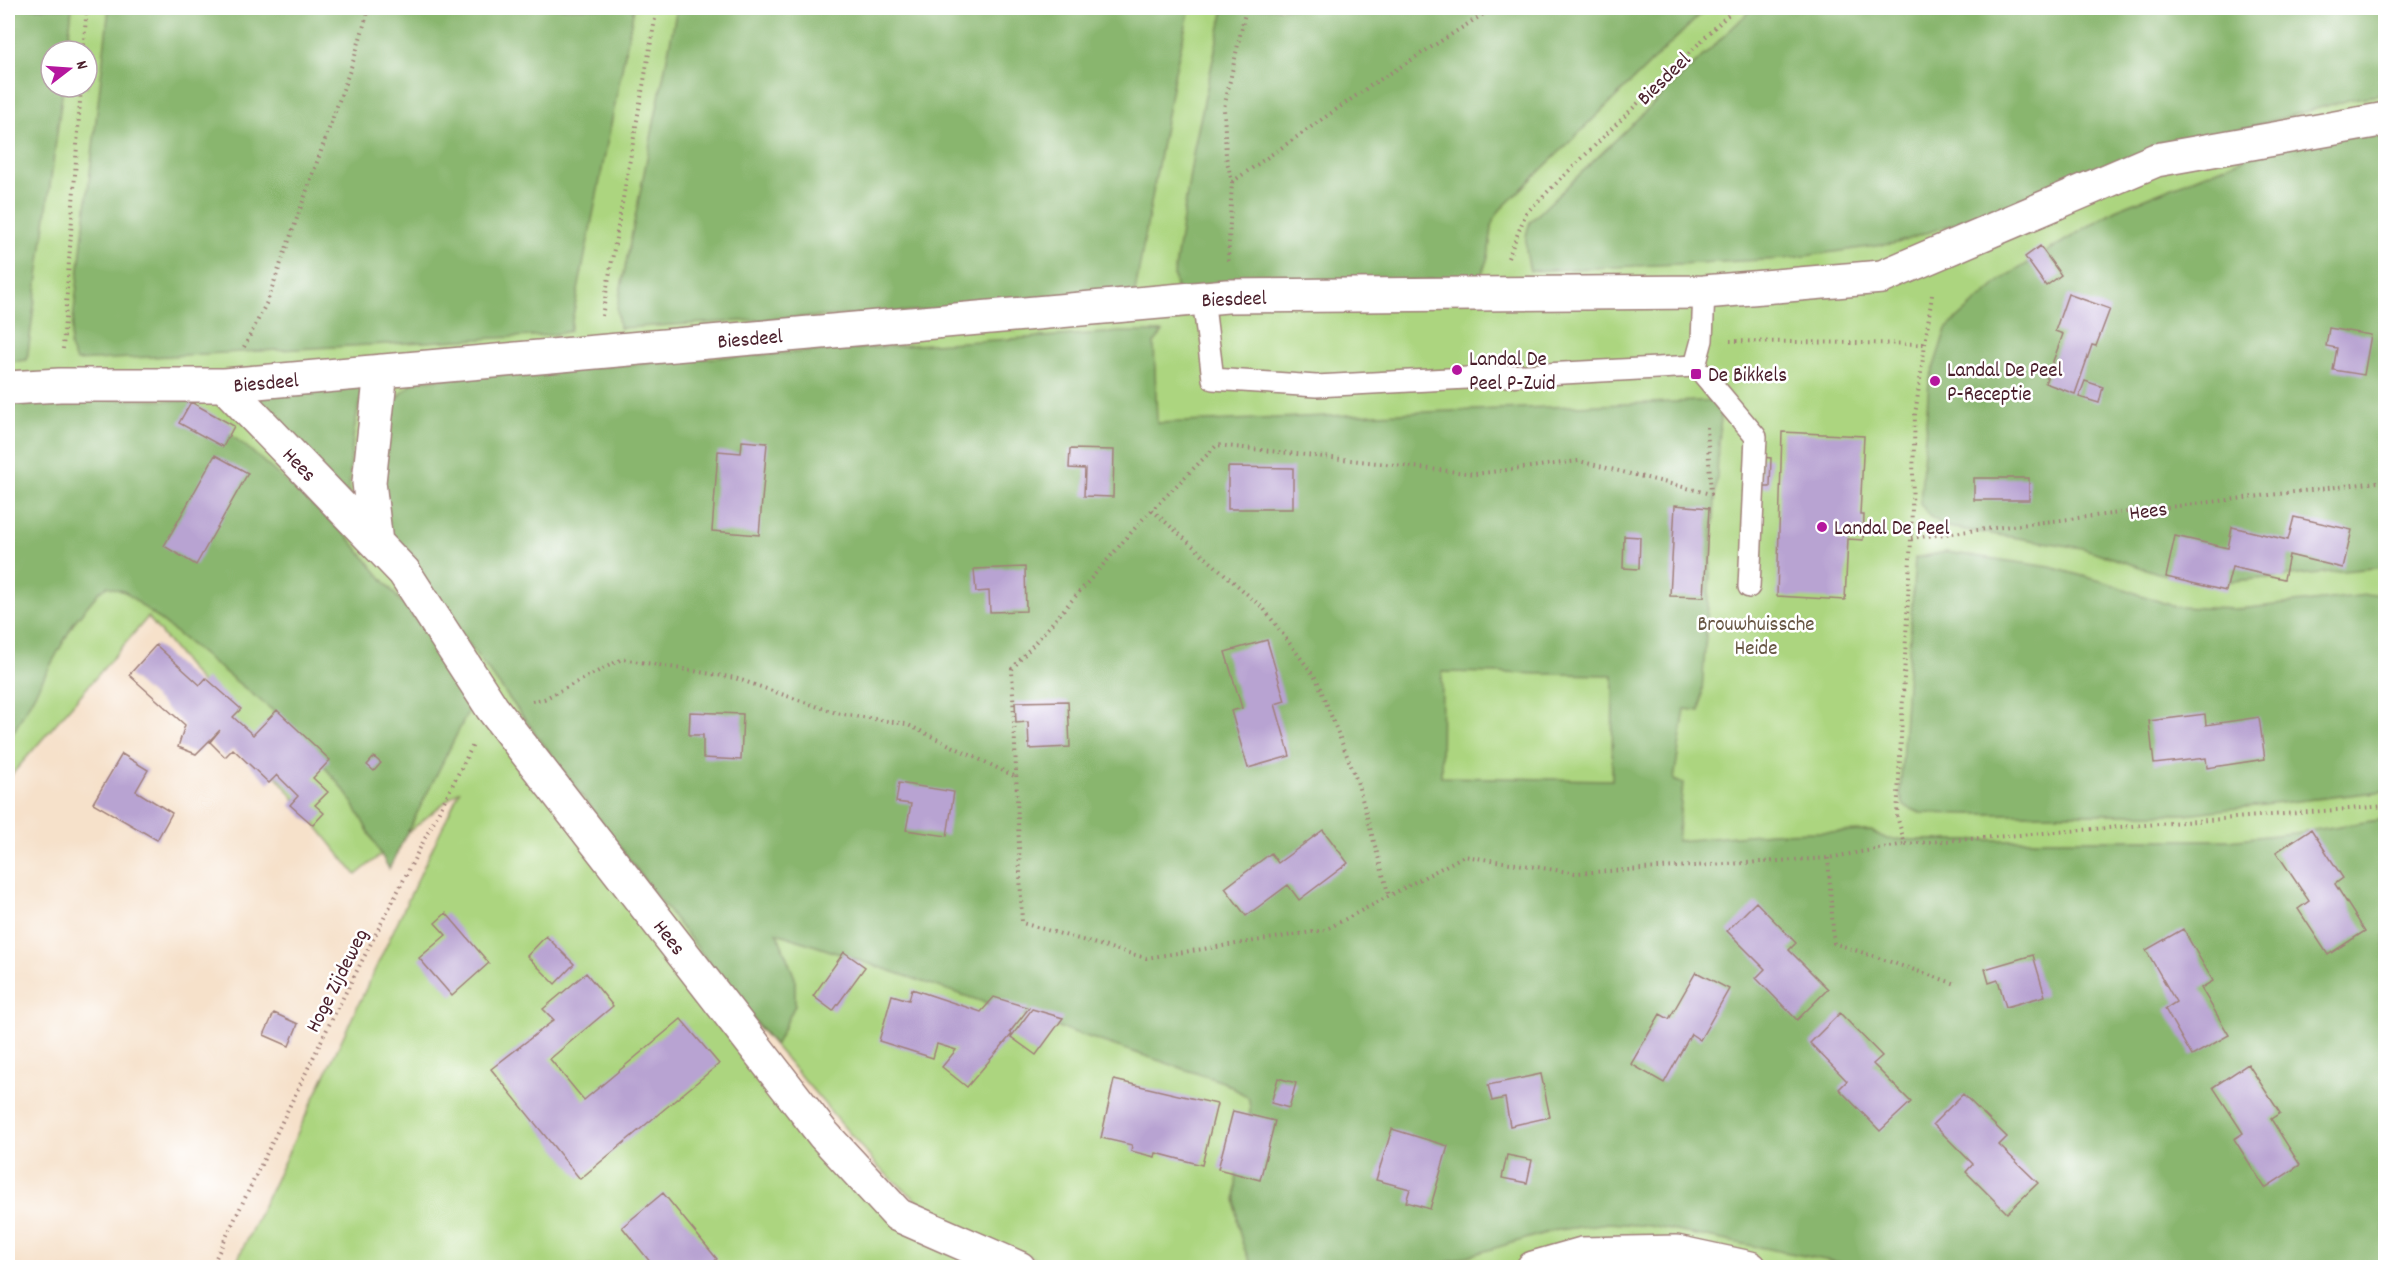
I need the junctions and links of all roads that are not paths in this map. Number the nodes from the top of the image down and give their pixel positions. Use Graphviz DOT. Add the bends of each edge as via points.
graph roads {
  1 [pos="2385,119"];
  2 [pos="1704,292"];
  3 [pos="1215,297"];
  4 [pos="381,371"];
  5 [pos="1704,375"];
  6 [pos="224,385"];
  7 [pos="8,388"];
  8 [pos="376,543"];
  9 [pos="1749,587"];
  10 [pos="1019,1268"];
  11 [pos="1533,1268"];
  12 [pos="1750,1268"];
  1 -- 2 [label="street, Biesdeel" via="2156,160 1882,277"];
  2 -- 3 [label="street, Biesdeel"];
  2 -- 3 [label="lane" via="1702,340 1695,366 1316,386 1213,379"];
  3 -- 4 [label="street, Biesdeel"];
  4 -- 6 [label="street, Biesdeel"];
  4 -- 8 [label="street" via="369,482"];
  5 -- 9 [label="lane" via="1755,437"];
  6 -- 7 [label="street, Biesdeel"];
  6 -- 8 [label="street, Hees"];
  8 -- 10 [label="street, Hees" via="404,572 492,708 823,1134 898,1215"];
  11 -- 12 [label="street" via="1582,1254 1676,1252"];
}
